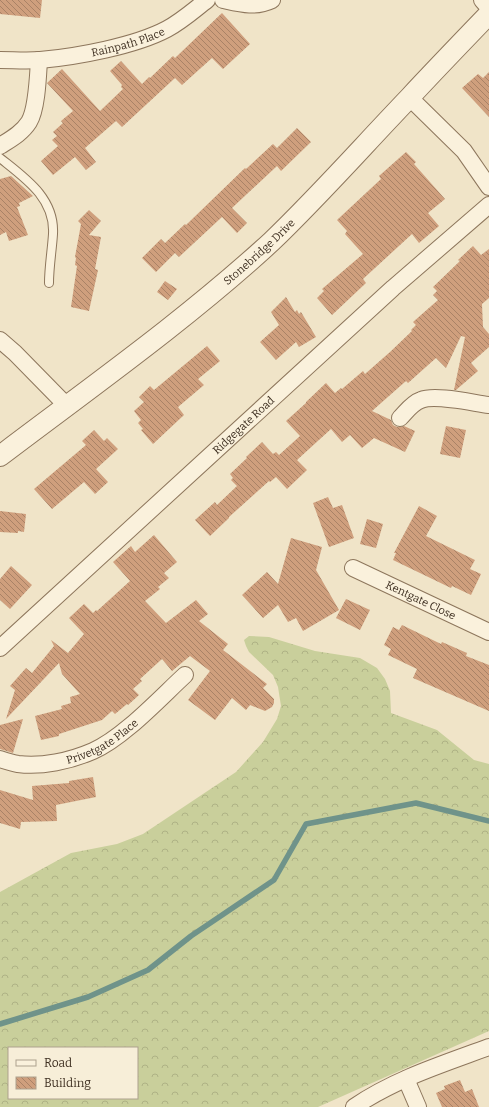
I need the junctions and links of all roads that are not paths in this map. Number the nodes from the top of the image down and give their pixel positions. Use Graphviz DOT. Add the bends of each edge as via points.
graph roads {
  1 [pos="206,0"];
  2 [pos="224,0"];
  3 [pos="272,0"];
  4 [pos="482,0"];
  5 [pos="489,8"];
  6 [pos="489,14"];
  7 [pos="0,60"];
  8 [pos="39,60"];
  9 [pos="409,97"];
  10 [pos="0,146"];
  11 [pos="0,158"];
  12 [pos="489,187"];
  13 [pos="489,205"];
  14 [pos="49,283"];
  15 [pos="0,340"];
  16 [pos="489,405"];
  17 [pos="67,406"];
  18 [pos="400,418"];
  19 [pos="0,456"];
  20 [pos="353,568"];
  21 [pos="489,632"];
  22 [pos="0,648"];
  23 [pos="185,675"];
  24 [pos="0,759"];
  25 [pos="488,1048"];
  26 [pos="406,1079"];
  27 [pos="354,1107"];
  28 [pos="418,1107"];
  1 -- 8 [label="street, Rainpath Place" via="166,30 143,40 94,52"];
  2 -- 3 [label="street" via="256,5"];
  4 -- 5 [label="street"];
  6 -- 9 [label="street, Stonebridge Drive"];
  7 -- 8 [label="street, Rainpath Place"];
  8 -- 10 [label="street" via="30,122 16,136"];
  9 -- 12 [label="street" via="464,151"];
  9 -- 17 [label="street, Stonebridge Drive" via="328,186 269,243 213,292"];
  11 -- 14 [label="lane" via="37,189 47,206 53,229"];
  13 -- 22 [label="street, Ridgegate Road" via="393,288"];
  15 -- 17 [label="street"];
  16 -- 18 [label="street" via="434,398 421,400"];
  17 -- 19 [label="street, Stonebridge Drive"];
  20 -- 21 [label="street, Kentgate Close"];
  23 -- 24 [label="street, Privetgate Place" via="131,725 94,751 42,764 17,764"];
  25 -- 26 [label="street" via="432,1067"];
  26 -- 27 [label="street" via="370,1096"];
  26 -- 28 [label="street"];
}
